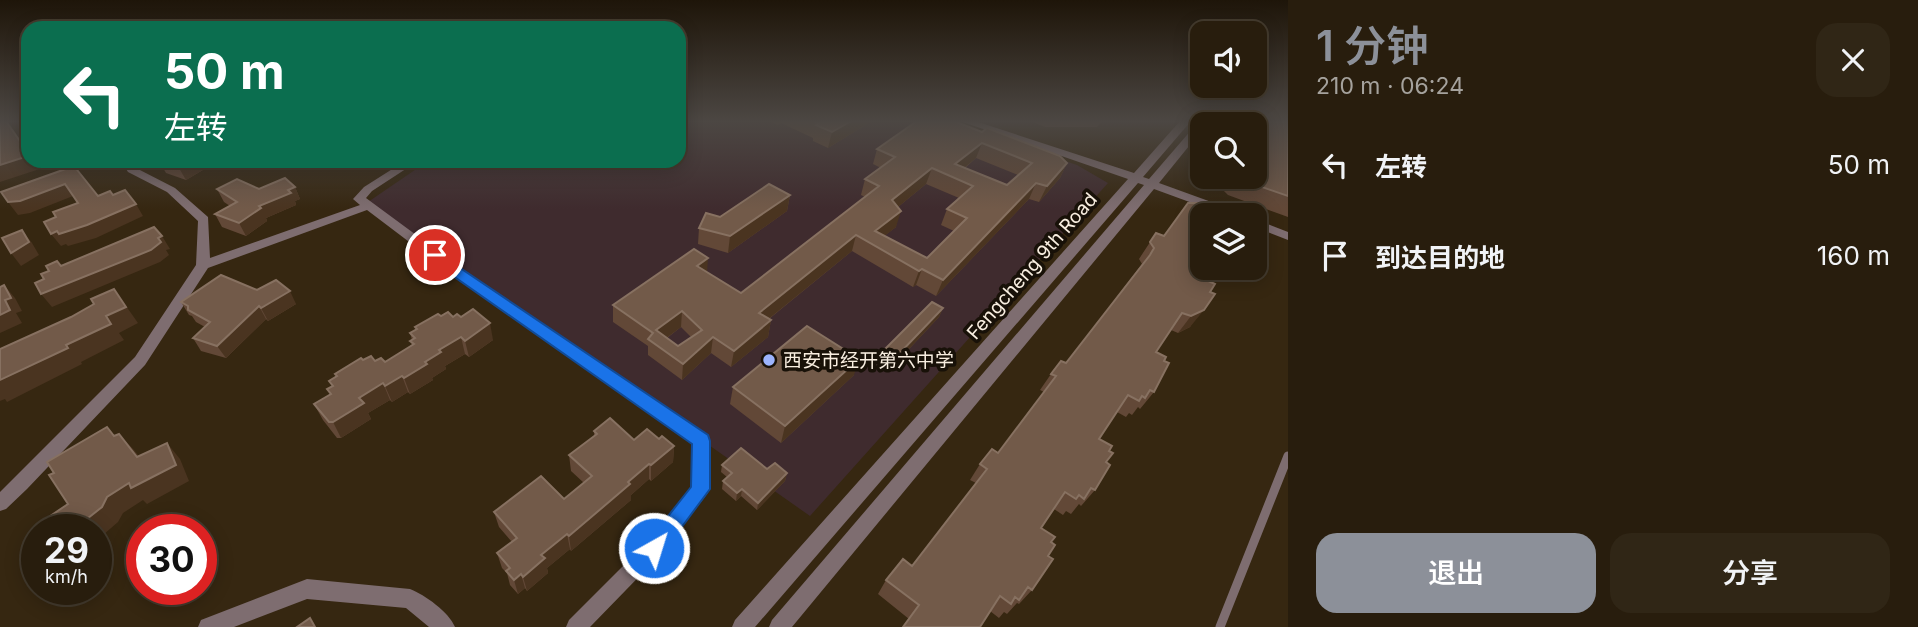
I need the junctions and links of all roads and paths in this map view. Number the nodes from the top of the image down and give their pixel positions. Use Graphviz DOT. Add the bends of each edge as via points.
graph roads {
  1 [pos="1053,150"];
  2 [pos="1160,150"];
  3 [pos="1179,150"];
  4 [pos="131,168"];
  5 [pos="402,168"];
  6 [pos="1136,178"];
  7 [pos="1151,184"];
  8 [pos="1202,203"];
  9 [pos="368,206"];
  10 [pos="1267,228"];
  11 [pos="1288,236"];
  12 [pos="203,265"];
  13 [pos="1288,456"];
  14 [pos="0,503"];
  15 [pos="744,626"];
  16 [pos="208,627"];
  17 [pos="445,627"];
  18 [pos="576,627"];
  19 [pos="779,627"];
  20 [pos="1220,627"];
  1 -- 6 [label="street"];
  2 -- 6 [label="street, Fengcheng 9th Road"];
  3 -- 7 [label="street, Fengcheng 9th Road"];
  4 -- 12 [label="street" via="171,190 204,220"];
  5 -- 9 [label="street" via="368,189 359,200"];
  6 -- 7 [label="street"];
  6 -- 15 [label="street, Fengcheng 9th Road"];
  7 -- 8 [label="street"];
  7 -- 19 [label="street, Fengcheng 9th Road"];
  9 -- 12 [label="street"];
  9 -- 18 [label="street" via="478,288 701,441 701,489 654,548"];
  10 -- 11 [label="street"];
  12 -- 14 [label="street" via="140,361"];
  13 -- 20 [label="lane"];
  16 -- 17 [label="street" via="307,589 410,599"];
}
